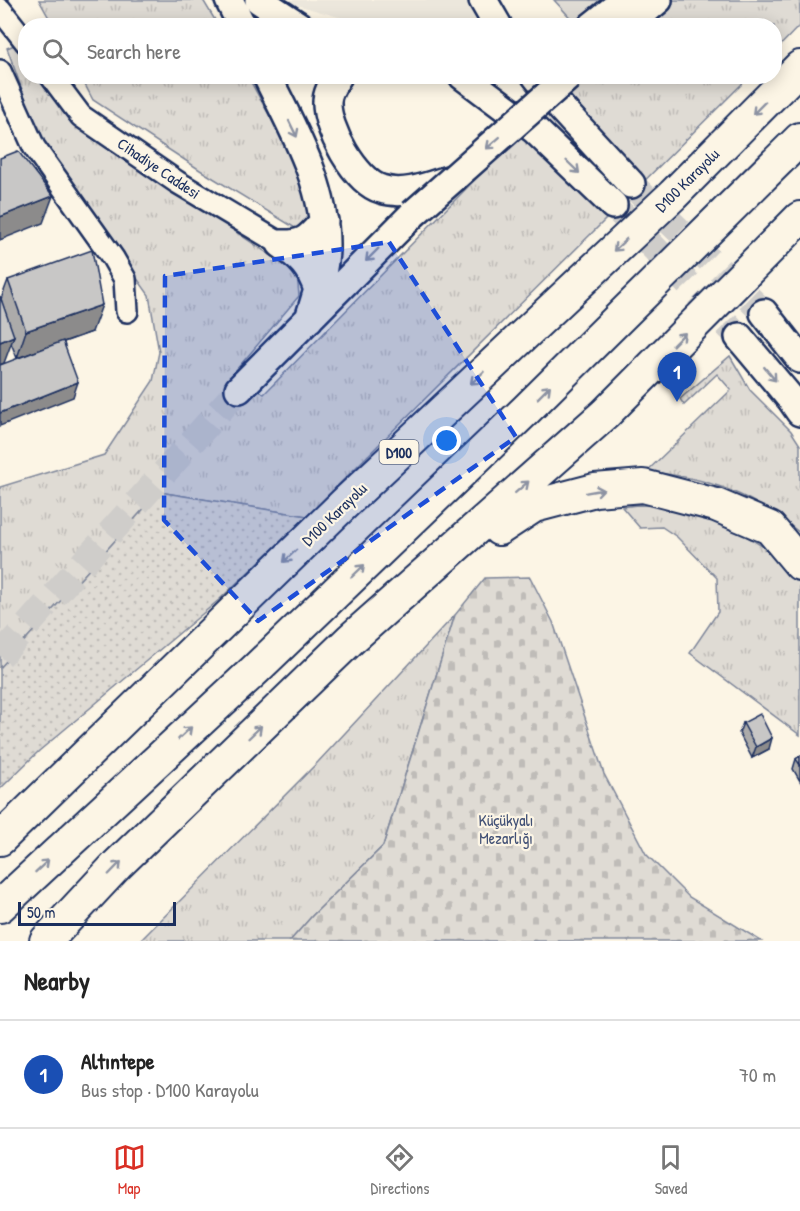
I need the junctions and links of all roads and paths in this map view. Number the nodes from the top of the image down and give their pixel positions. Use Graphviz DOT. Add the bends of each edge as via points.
graph roads {
  1 [pos="229,0"];
  2 [pos="259,0"];
  3 [pos="483,0"];
  4 [pos="625,0"];
  5 [pos="658,0"];
  6 [pos="0,9"];
  7 [pos="238,18"];
  8 [pos="287,18"];
  9 [pos="493,18"];
  10 [pos="602,18"];
  11 [pos="637,18"];
  12 [pos="18,32"];
  13 [pos="800,67"];
  14 [pos="0,70"];
  15 [pos="57,84"];
  16 [pos="271,84"];
  17 [pos="333,84"];
  18 [pos="474,84"];
  19 [pos="542,84"];
  20 [pos="560,84"];
  21 [pos="800,139"];
  22 [pos="454,178"];
  23 [pos="631,184"];
  24 [pos="613,205"];
  25 [pos="800,218"];
  26 [pos="324,221"];
  27 [pos="281,244"];
  28 [pos="318,290"];
  29 [pos="127,311"];
  30 [pos="764,313"];
  31 [pos="309,319"];
  32 [pos="739,337"];
  33 [pos="800,359"];
  34 [pos="239,389"];
  35 [pos="800,412"];
  36 [pos="800,564"];
  37 [pos="351,639"];
  38 [pos="0,839"];
  39 [pos="0,906"];
  40 [pos="46,941"];
  1 -- 7 [label="main road"];
  2 -- 8 [label="main road"];
  3 -- 9 [label="main road"];
  4 -- 10 [label="main road"];
  5 -- 11 [label="main road"];
  6 -- 12 [label="street"];
  13 -- 38 [label="highway, D100 Karayolu / D100, one-way" via="673,195 345,503"];
  14 -- 29 [label="street" via="34,147 125,279"];
  15 -- 27 [label="street, Cihadiye Caddesi" via="81,116 177,182"];
  16 -- 26 [label="main road, one-way" via="309,161"];
  17 -- 22 [label="main road" via="327,103 331,123 339,145 366,180 380,189 398,192"];
  18 -- 24 [label="main road, one-way" via="535,130"];
  19 -- 23 [label="main road"];
  20 -- 22 [label="main road, one-way, bridge"];
  39 -- 21 [label="highway, one-way" via="256,669"];
  22 -- 31 [label="main road, one-way, bridge"];
  37 -- 25 [label="highway, one-way" via="606,414"];
  26 -- 27 [label="main road" via="307,240"];
  26 -- 28 [label="main road" via="325,248"];
  27 -- 28 [label="main road" via="300,257 312,272"];
  28 -- 31 [label="main road"];
  30 -- 33 [label="main road"];
  31 -- 34 [label="main road"];
  32 -- 35 [label="main road, one-way"];
  37 -- 36 [label="highway, one-way" via="456,558 534,506 595,490 643,486 716,505 770,528"];
  40 -- 37 [label="highway, one-way" via="117,865"];
}
